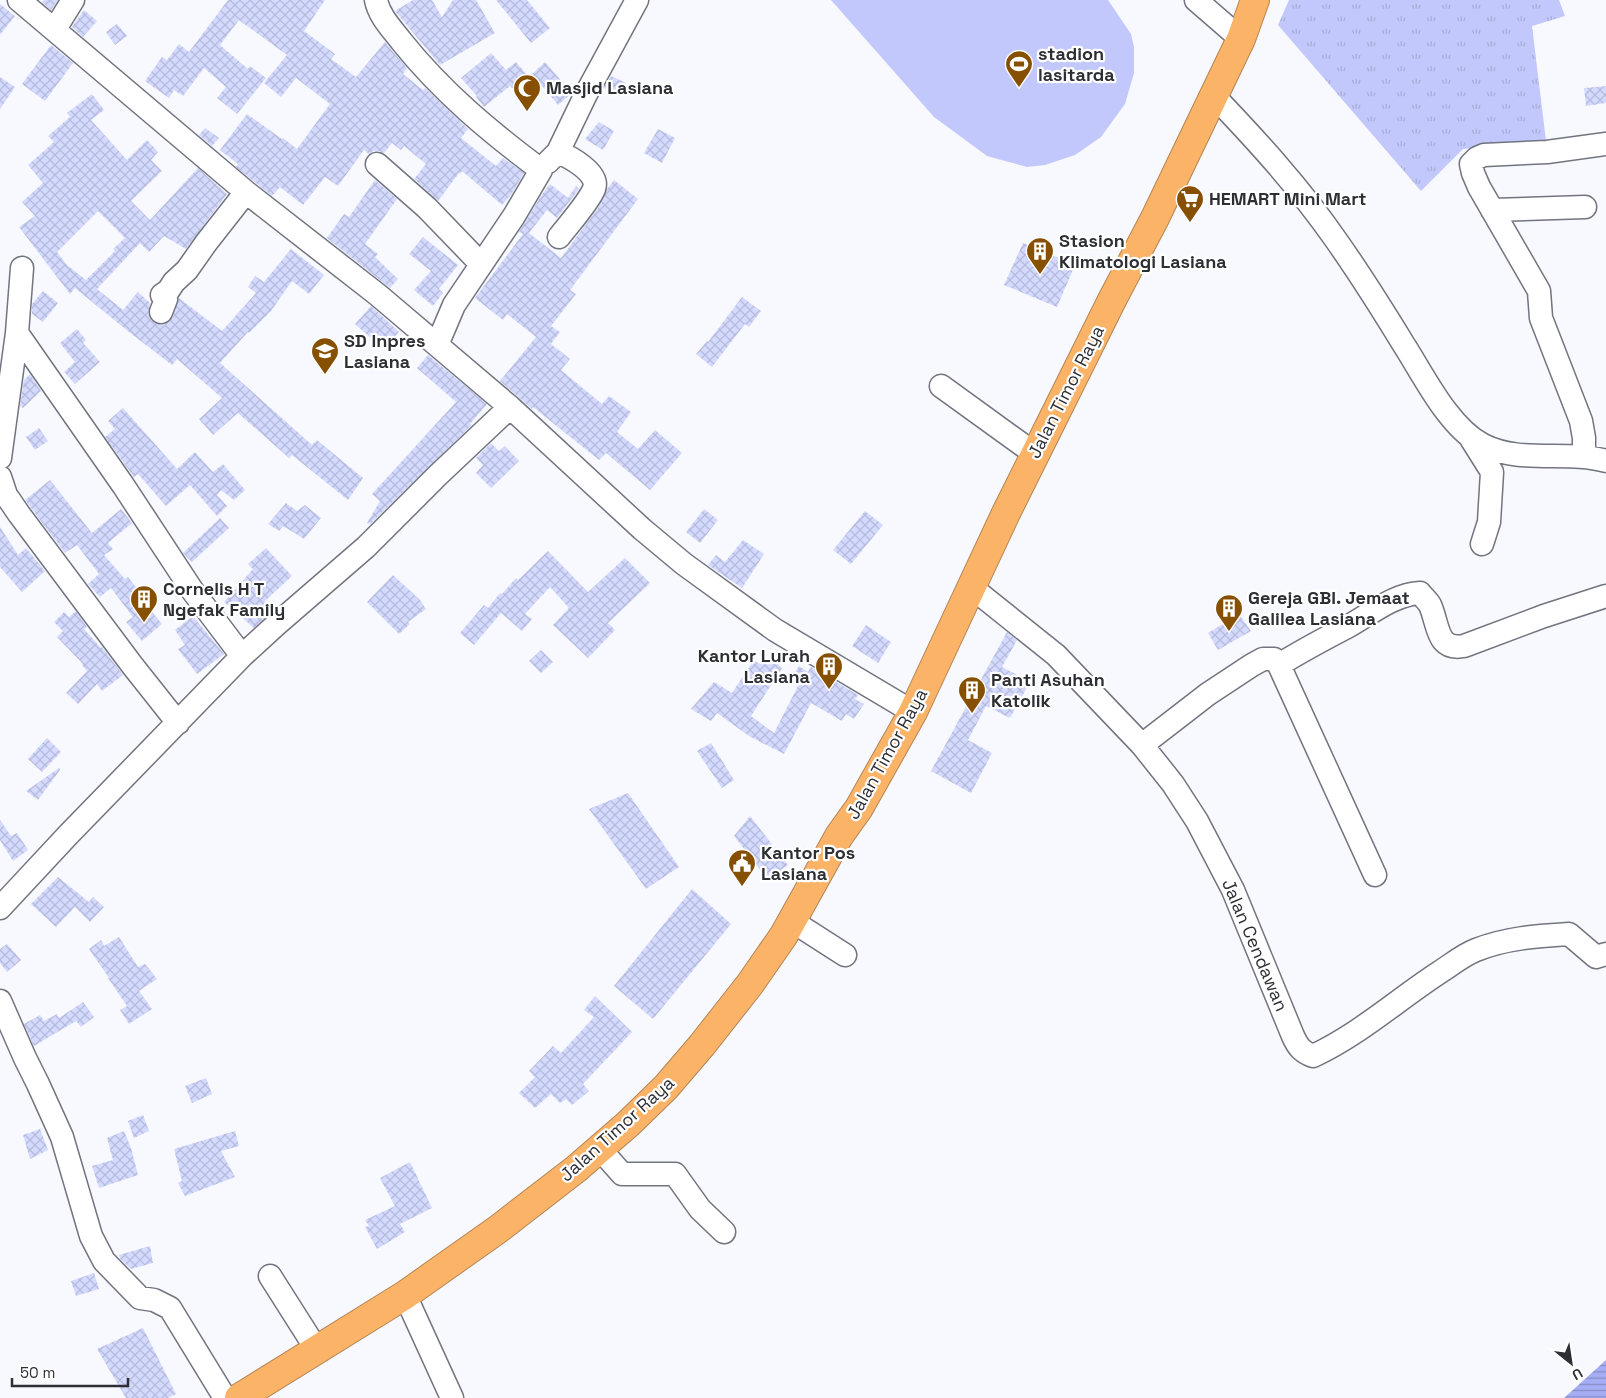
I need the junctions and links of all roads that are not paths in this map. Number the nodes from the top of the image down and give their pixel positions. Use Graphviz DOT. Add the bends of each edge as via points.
graph roads {
  1 [pos="19,0"];
  2 [pos="74,0"];
  3 [pos="376,0"];
  4 [pos="637,0"];
  5 [pos="1196,0"];
  6 [pos="1255,0"];
  7 [pos="54,29"];
  8 [pos="1241,39"];
  9 [pos="1214,96"];
  10 [pos="1606,144"];
  11 [pos="558,152"];
  12 [pos="377,164"];
  13 [pos="541,170"];
  14 [pos="246,192"];
  15 [pos="1585,207"];
  16 [pos="1492,210"];
  17 [pos="559,237"];
  18 [pos="481,264"];
  19 [pos="22,268"];
  20 [pos="162,312"];
  21 [pos="17,334"];
  22 [pos="437,345"];
  23 [pos="942,386"];
  24 [pos="510,407"];
  25 [pos="1469,436"];
  26 [pos="1035,454"];
  27 [pos="1584,457"];
  28 [pos="0,458"];
  29 [pos="1606,461"];
  30 [pos="0,477"];
  31 [pos="1482,544"];
  32 [pos="971,587"];
  33 [pos="1606,596"];
  34 [pos="242,656"];
  35 [pos="1279,665"];
  36 [pos="913,712"];
  37 [pos="178,723"];
  38 [pos="1142,745"];
  39 [pos="1375,875"];
  40 [pos="0,908"];
  41 [pos="792,921"];
  42 [pos="1606,954"];
  43 [pos="845,955"];
  44 [pos="0,1001"];
  45 [pos="600,1149"];
  46 [pos="724,1232"];
  47 [pos="270,1276"];
  48 [pos="405,1295"];
  49 [pos="317,1350"];
  50 [pos="225,1398"];
  51 [pos="239,1398"];
  52 [pos="452,1398"];
  1 -- 7 [label="street"];
  2 -- 7 [label="street"];
  3 -- 13 [label="street" via="388,24 439,85"];
  4 -- 11 [label="street"];
  5 -- 8 [label="street"];
  6 -- 8 [label="highway, Jalan Timor Raya"];
  7 -- 14 [label="street"];
  8 -- 9 [label="highway, Jalan Timor Raya"];
  9 -- 25 [label="street" via="1312,207 1376,300 1434,394"];
  9 -- 26 [label="highway, Jalan Timor Raya"];
  10 -- 16 [label="street" via="1477,158 1471,164 1473,173"];
  11 -- 13 [label="street"];
  11 -- 17 [label="street" via="584,166 594,182 587,200"];
  12 -- 18 [label="street" via="427,208"];
  13 -- 18 [label="street"];
  14 -- 20 [label="street" via="187,270 162,295 166,299"];
  14 -- 22 [label="street"];
  15 -- 16 [label="street"];
  16 -- 27 [label="street" via="1539,291 1541,318 1581,421"];
  18 -- 22 [label="street" via="454,305"];
  19 -- 21 [label="street"];
  21 -- 28 [label="street"];
  21 -- 34 [label="street" via="192,590"];
  22 -- 24 [label="street"];
  23 -- 26 [label="street"];
  24 -- 34 [label="street" via="366,547"];
  24 -- 36 [label="street" via="684,564 775,630"];
  25 -- 27 [label="street" via="1484,446 1507,452"];
  25 -- 31 [label="street" via="1492,472 1489,522"];
  26 -- 32 [label="highway, Jalan Timor Raya"];
  27 -- 29 [label="street"];
  30 -- 37 [label="street" via="6,495 19,514"];
  32 -- 36 [label="highway, Jalan Timor Raya"];
  32 -- 38 [label="street, Jalan Cendawan" via="1056,655"];
  33 -- 35 [label="street" via="1455,648 1444,642 1430,604 1420,593 1411,593"];
  34 -- 37 [label="street"];
  35 -- 38 [label="street" via="1268,658 1252,665"];
  35 -- 39 [label="street"];
  36 -- 41 [label="highway, Jalan Timor Raya"];
  37 -- 40 [label="street"];
  38 -- 42 [label="street, Jalan Cendawan" via="1197,821 1234,890 1293,1036 1305,1053 1313,1056 1325,1051 1473,951 1495,943 1521,937 1569,934 1596,957"];
  41 -- 43 [label="street"];
  41 -- 45 [label="highway, Jalan Timor Raya" via="750,984 696,1052 666,1087"];
  44 -- 50 [label="street" via="62,1137 91,1236 104,1261 140,1298 154,1300 170,1308"];
  45 -- 46 [label="street" via="622,1174 675,1174 700,1209"];
  45 -- 48 [label="highway, Jalan Timor Raya" via="497,1230"];
  47 -- 49 [label="street"];
  48 -- 49 [label="highway, Jalan Timor Raya"];
  48 -- 52 [label="street"];
  49 -- 51 [label="highway, Jalan Timor Raya"];
}
